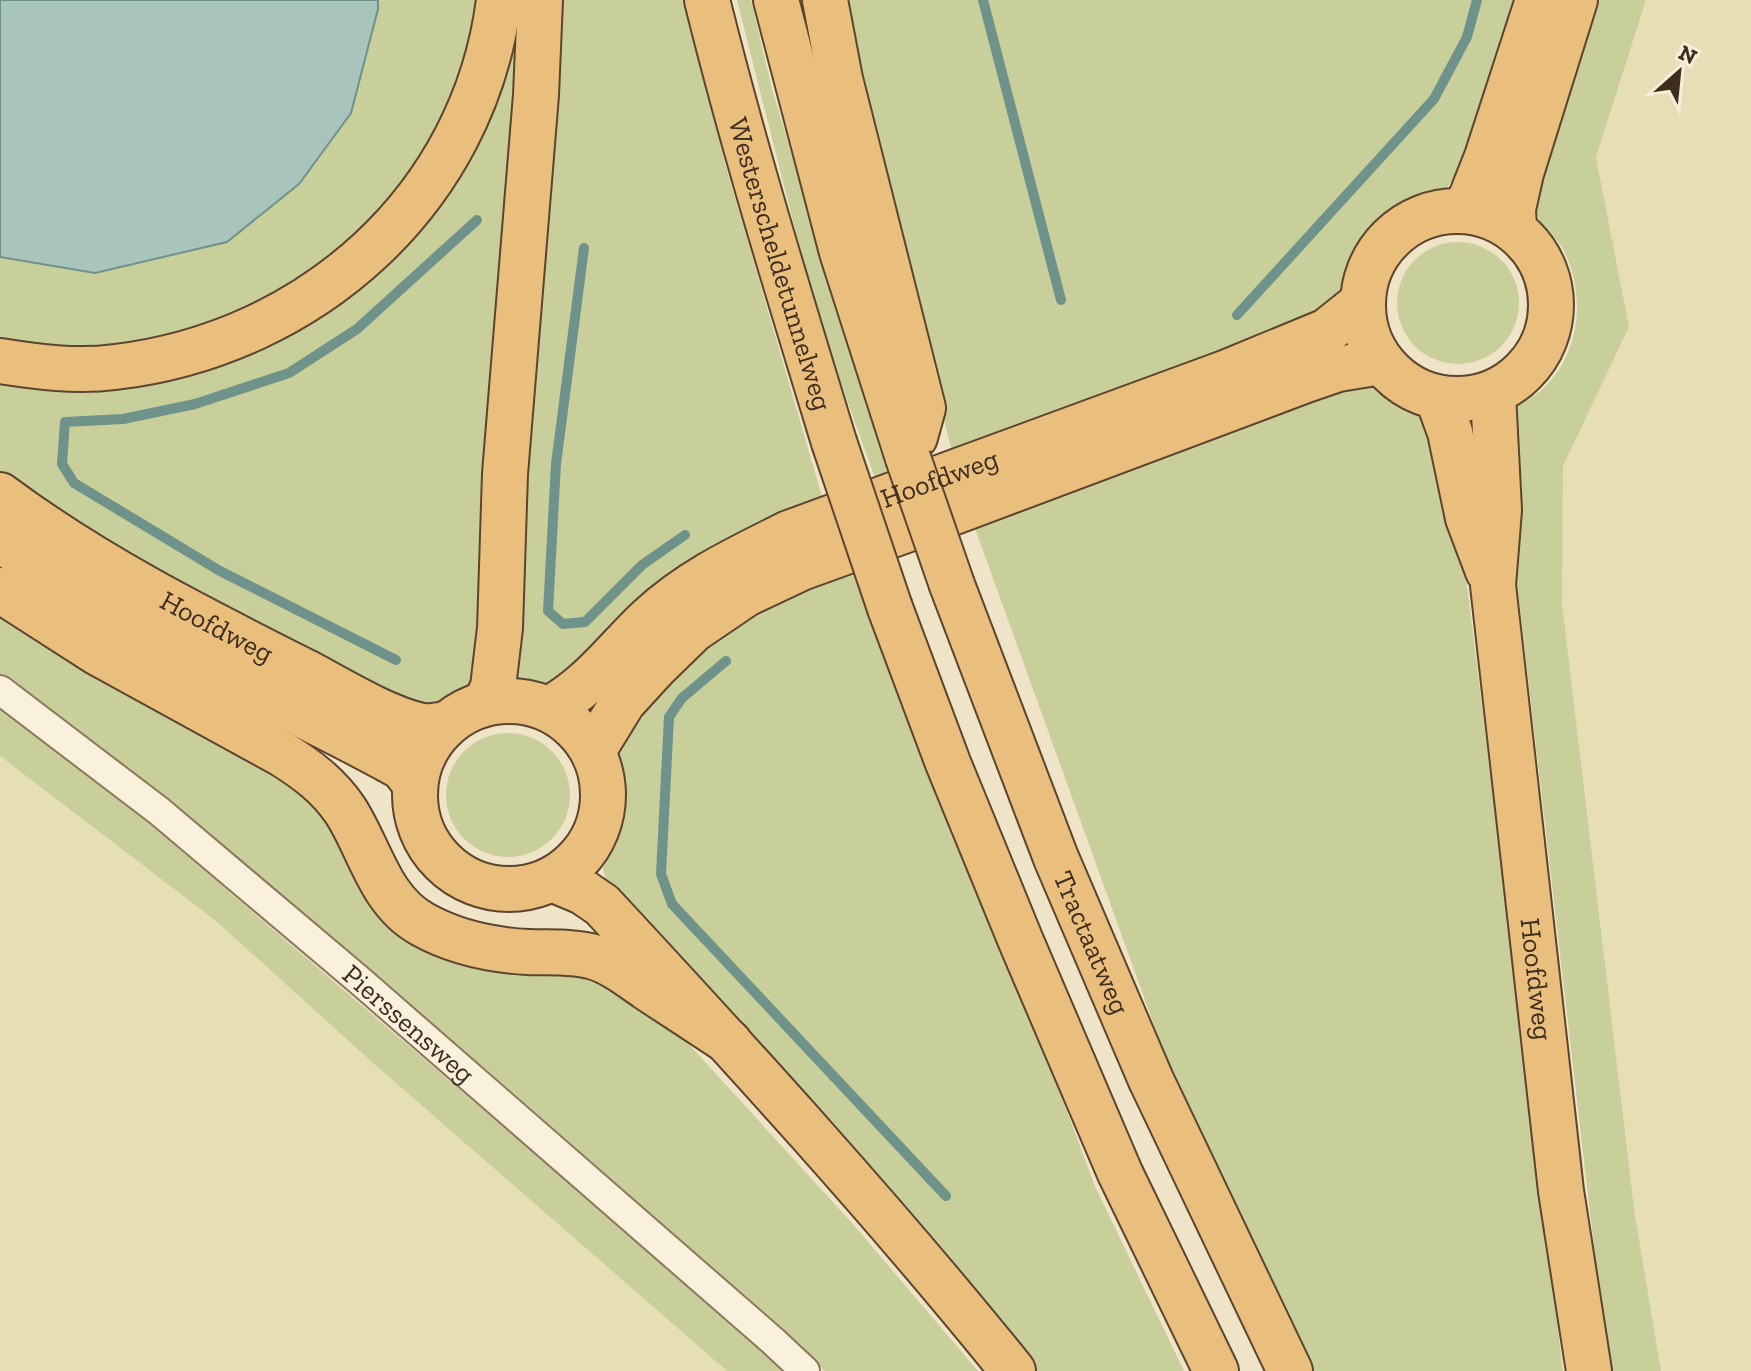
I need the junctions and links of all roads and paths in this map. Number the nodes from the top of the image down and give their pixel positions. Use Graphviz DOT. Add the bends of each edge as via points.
graph roads {
  1 [pos="499,0"];
  2 [pos="540,0"];
  3 [pos="707,0"];
  4 [pos="776,0"];
  5 [pos="825,0"];
  6 [pos="1538,0"];
  7 [pos="1575,0"];
  8 [pos="1464,211"];
  9 [pos="1514,230"];
  10 [pos="1362,303"];
  11 [pos="0,361"];
  12 [pos="1381,362"];
  13 [pos="1493,394"];
  14 [pos="1438,399"];
  15 [pos="909,428"];
  16 [pos="0,495"];
  17 [pos="0,539"];
  18 [pos="1493,585"];
  19 [pos="0,590"];
  20 [pos="0,690"];
  21 [pos="486,702"];
  22 [pos="549,709"];
  23 [pos="446,724"];
  24 [pos="593,751"];
  25 [pos="415,784"];
  26 [pos="552,879"];
  27 [pos="729,1042"];
  28 [pos="805,1371"];
  29 [pos="1013,1371"];
  30 [pos="1216,1371"];
  31 [pos="1290,1371"];
  32 [pos="1589,1371"];
  1 -- 11 [label="highway" via="478,90 455,140 407,213 329,287 252,331 185,354 77,369"];
  2 -- 21 [label="highway" via="505,474 500,628 493,687"];
  3 -- 30 [label="highway, Westerscheldetunnelweg, bridge" via="782,272 890,608 1020,939 1120,1173"];
  4 -- 15 [label="highway" via="842,252"];
  5 -- 15 [label="highway"];
  6 -- 8 [label="highway"];
  7 -- 9 [label="highway" via="1521,173"];
  8 -- 9 [label="highway"];
  8 -- 10 [label="highway" via="1425,216 1391,235 1370,266"];
  9 -- 13 [label="highway" via="1536,254 1545,275 1550,318 1532,364"];
  10 -- 12 [label="highway" via="1367,334"];
  10 -- 22 [label="highway, Hoofdweg" via="1327,331 1225,373 789,533 689,586 583,686"];
  12 -- 14 [label="highway"];
  12 -- 24 [label="highway, Hoofdweg" via="1306,380 801,568 746,594 693,630 656,666 623,702"];
  13 -- 14 [label="highway" via="1466,401"];
  13 -- 18 [label="highway, Hoofdweg" via="1499,510"];
  14 -- 18 [label="highway, Hoofdweg" via="1468,518"];
  15 -- 31 [label="highway, Tractaatweg, bridge" via="923,502 1056,858 1145,1066"];
  16 -- 23 [label="highway, Hoofdweg" via="45,529 223,630 386,713 425,727"];
  17 -- 25 [label="highway, Hoofdweg" via="126,620 403,768"];
  18 -- 32 [label="highway, Hoofdweg" via="1561,1191"];
  19 -- 27 [label="highway" via="98,653 308,770 343,807 396,903 420,923 481,946 597,958"];
  20 -- 28 [label="street, Pierssensweg" via="159,811 359,980"];
  21 -- 22 [label="highway" via="518,700"];
  21 -- 23 [label="highway"];
  22 -- 24 [label="highway" via="575,726"];
  23 -- 25 [label="highway" via="430,745"];
  24 -- 26 [label="highway" via="603,787 599,823 581,856"];
  25 -- 26 [label="highway" via="419,822 439,860 452,871 501,890"];
  26 -- 27 [label="highway" via="602,905"];
  27 -- 29 [label="highway"];
}
